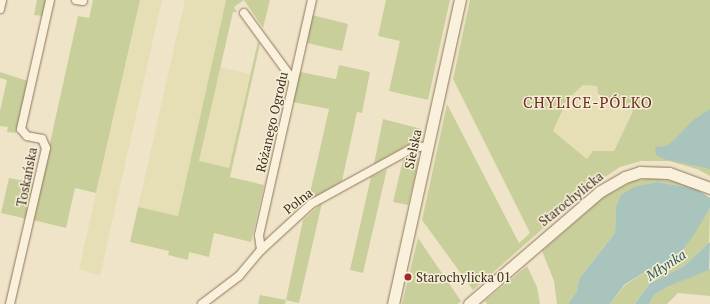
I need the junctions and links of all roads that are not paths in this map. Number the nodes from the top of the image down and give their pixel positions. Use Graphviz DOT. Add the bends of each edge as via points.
graph roads {
  1 [pos="2,0"];
  2 [pos="50,0"];
  3 [pos="312,0"];
  4 [pos="460,0"];
  5 [pos="0,8"];
  6 [pos="244,13"];
  7 [pos="293,80"];
  8 [pos="428,146"];
  9 [pos="710,188"];
  10 [pos="261,250"];
  11 [pos="10,304"];
  12 [pos="202,304"];
  13 [pos="393,304"];
  14 [pos="469,304"];
  1 -- 5 [label="street"];
  2 -- 11 [label="street, Toskańska" via="21,129 27,136 42,139 46,148"];
  3 -- 7 [label="street, Różanego Ogrodu"];
  4 -- 8 [label="street, Sielska"];
  6 -- 7 [label="street"];
  7 -- 10 [label="street, Różanego Ogrodu" via="259,236"];
  8 -- 10 [label="street, Polna" via="413,148 311,204"];
  8 -- 13 [label="street, Sielska"];
  9 -- 14 [label="street, Starochylicka" via="669,173 640,172 625,177 599,192"];
  10 -- 12 [label="street, Polna" via="239,276"];
}
